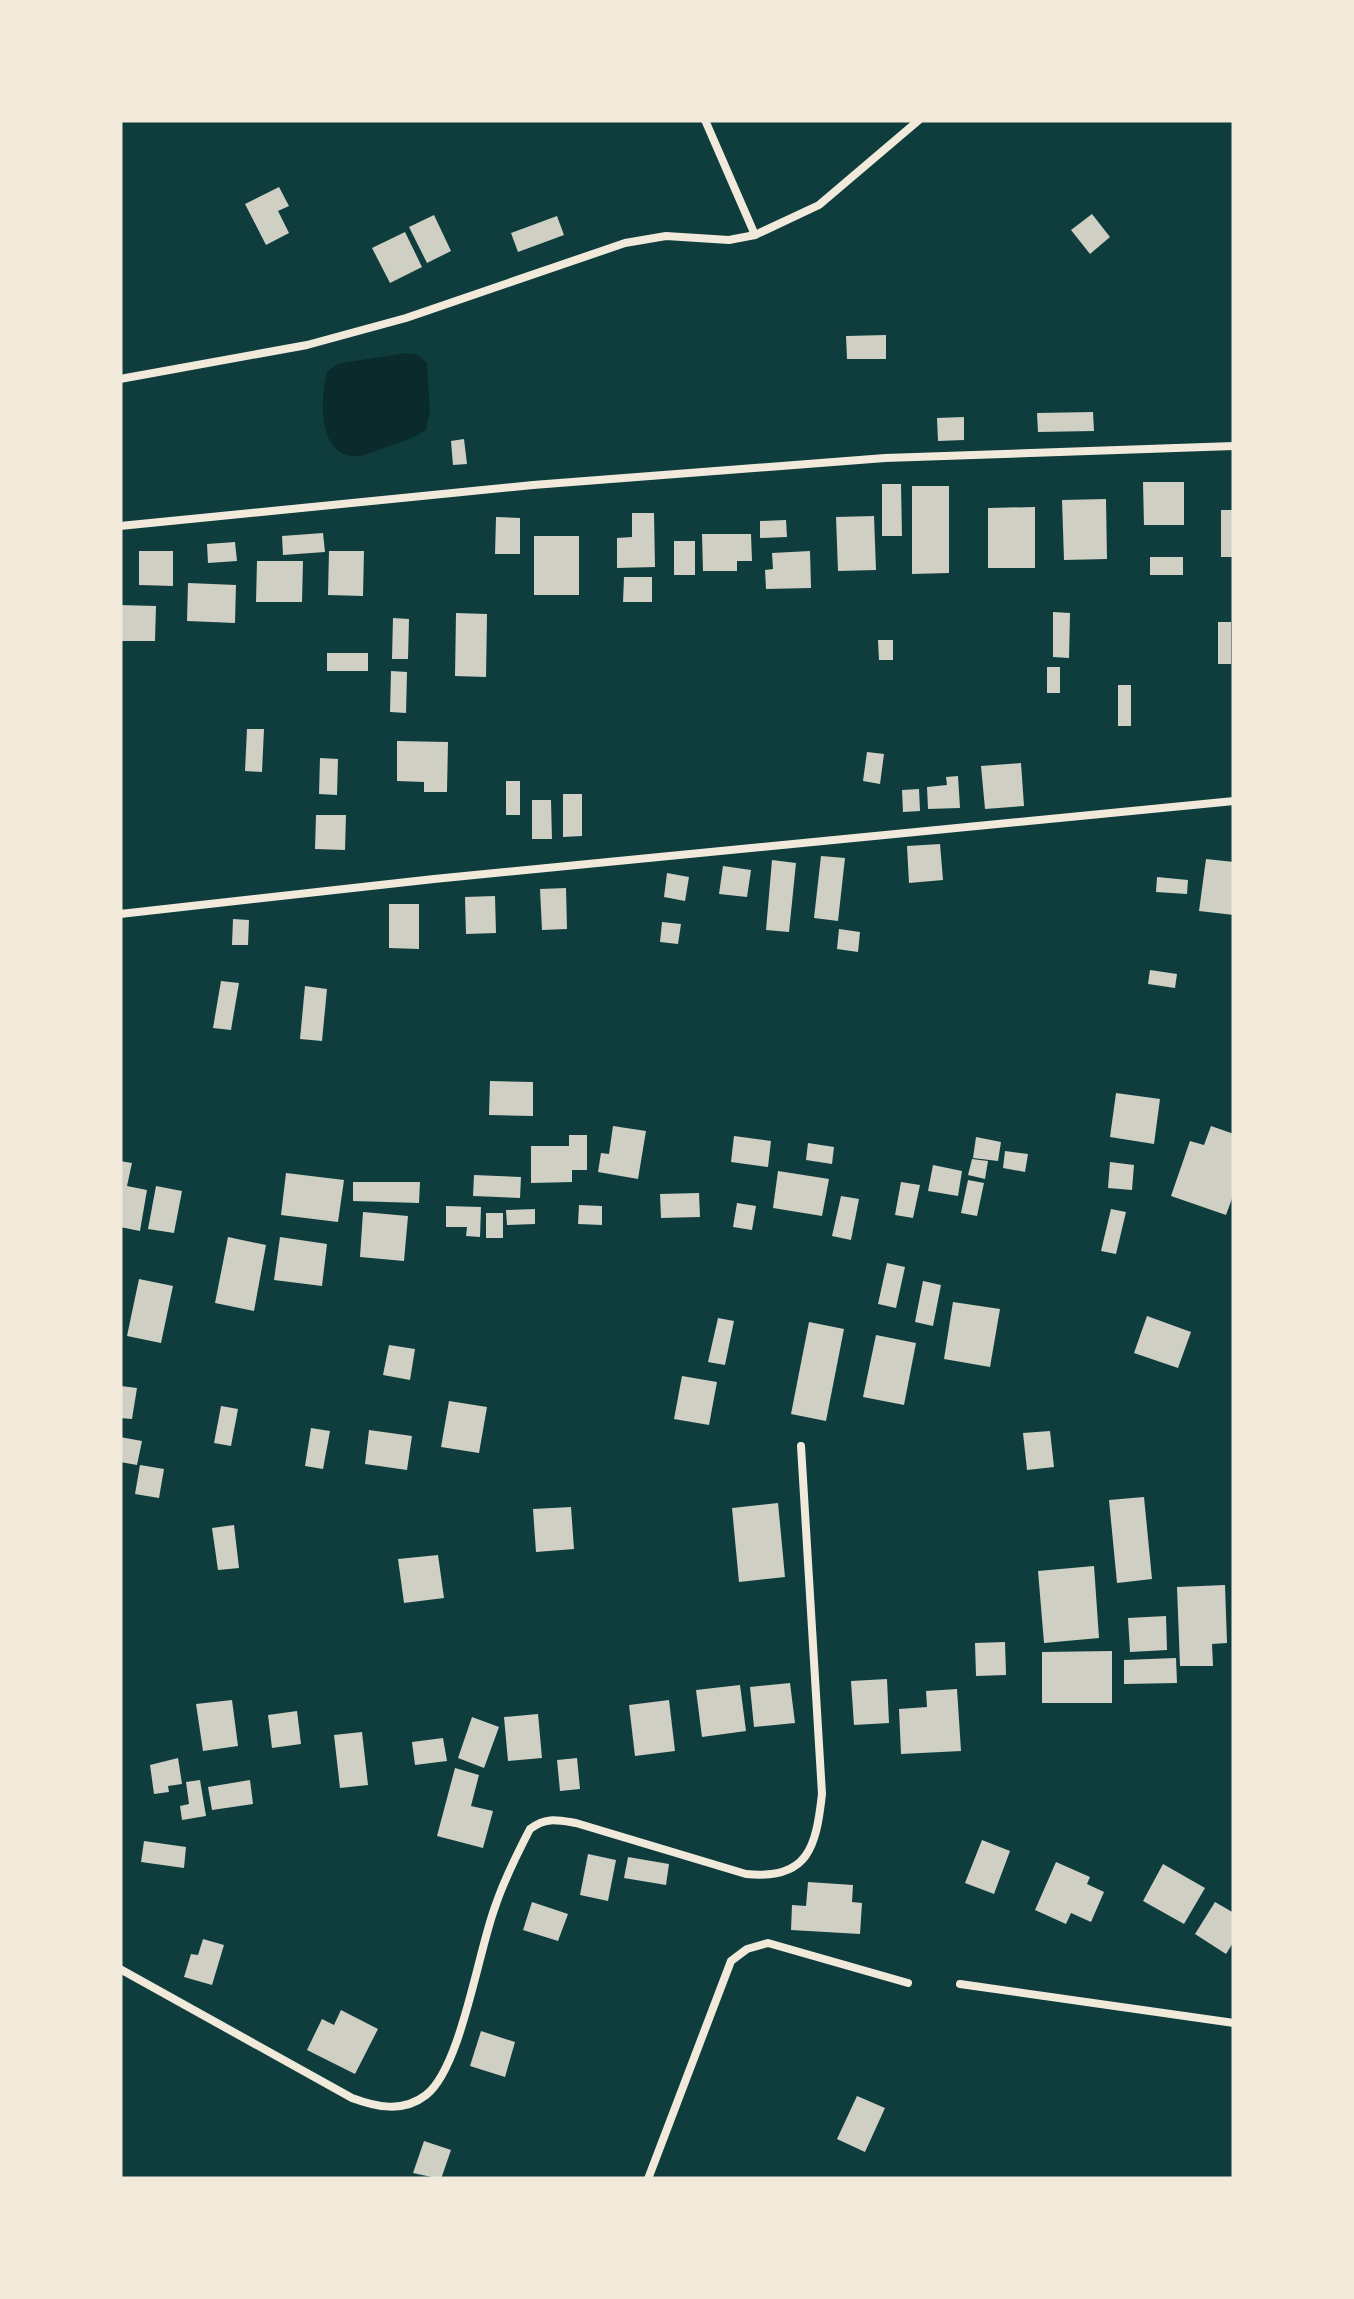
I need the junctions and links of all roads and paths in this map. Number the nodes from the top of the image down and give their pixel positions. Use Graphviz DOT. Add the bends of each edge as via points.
graph roads {
  1 [pos="704,120"];
  2 [pos="919,120"];
  3 [pos="755,236"];
  4 [pos="120,378"];
  5 [pos="1234,446"];
  6 [pos="120,526"];
  7 [pos="1234,801"];
  8 [pos="120,914"];
  9 [pos="801,1446"];
  10 [pos="120,1969"];
  11 [pos="908,1983"];
  12 [pos="960,1984"];
  13 [pos="1234,2023"];
  14 [pos="648,2179"];
  1 -- 3 [label="lane"];
  2 -- 3 [label="lane" via="818,205"];
  3 -- 4 [label="lane" via="625,243 406,318"];
  5 -- 6 [label="lane" via="885,458"];
  7 -- 8 [label="lane"];
  9 -- 10 [label="lane" via="822,1794 814,1844 792,1871 746,1874 542,1820 530,1829 494,1907 451,2056 425,2096 394,2107 352,2098"];
  11 -- 14 [label="lane" via="768,1944 731,1961"];
  12 -- 13 [label="lane"];
}
